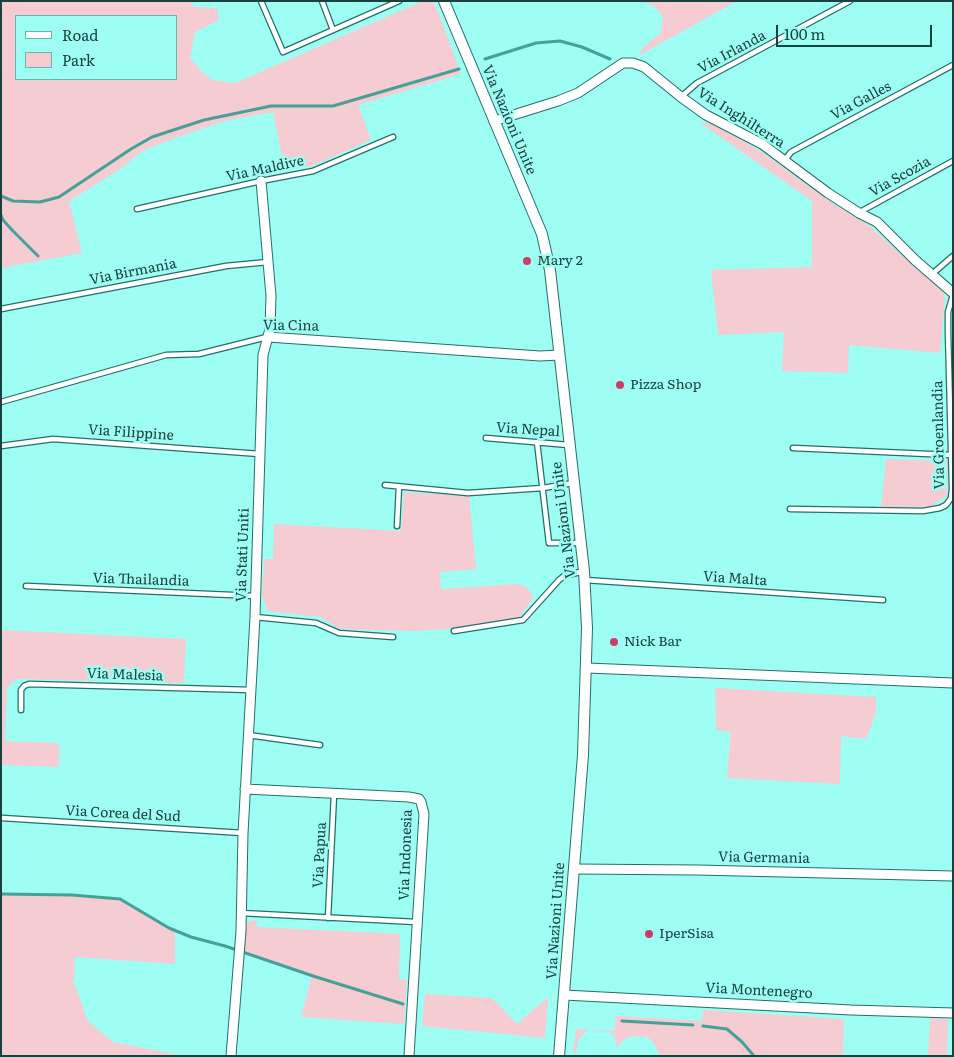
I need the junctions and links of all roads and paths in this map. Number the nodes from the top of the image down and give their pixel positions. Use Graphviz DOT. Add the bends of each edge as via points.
graph roads {
  1 [pos="261,1"];
  2 [pos="322,1"];
  3 [pos="399,1"];
  4 [pos="444,1"];
  5 [pos="850,1"];
  6 [pos="333,30"];
  7 [pos="953,64"];
  8 [pos="681,97"];
  9 [pos="494,121"];
  10 [pos="393,137"];
  11 [pos="953,161"];
  12 [pos="784,162"];
  13 [pos="261,181"];
  14 [pos="137,209"];
  15 [pos="859,213"];
  16 [pos="953,256"];
  17 [pos="269,261"];
  18 [pos="931,275"];
  19 [pos="953,294"];
  20 [pos="1,309"];
  21 [pos="268,337"];
  22 [pos="559,355"];
  23 [pos="1,402"];
  24 [pos="486,438"];
  25 [pos="537,442"];
  26 [pos="569,445"];
  27 [pos="1,446"];
  28 [pos="793,448"];
  29 [pos="260,454"];
  30 [pos="951,455"];
  31 [pos="574,483"];
  32 [pos="385,485"];
  33 [pos="399,487"];
  34 [pos="543,488"];
  35 [pos="790,509"];
  36 [pos="397,526"];
  37 [pos="580,543"];
  38 [pos="585,576"];
  39 [pos="26,586"];
  40 [pos="256,596"];
  41 [pos="883,600"];
  42 [pos="255,617"];
  43 [pos="454,631"];
  44 [pos="393,637"];
  45 [pos="587,668"];
  46 [pos="953,683"];
  47 [pos="251,690"];
  48 [pos="21,710"];
  49 [pos="248,735"];
  50 [pos="320,744"];
  51 [pos="245,788"];
  52 [pos="334,794"];
  53 [pos="2,818"];
  54 [pos="243,832"];
  55 [pos="574,869"];
  56 [pos="953,876"];
  57 [pos="241,913"];
  58 [pos="328,918"];
  59 [pos="416,922"];
  60 [pos="564,994"];
  61 [pos="953,1014"];
  62 [pos="231,1056"];
  63 [pos="409,1056"];
  64 [pos="558,1056"];
  1 -- 6 [label="lane" via="283,52"];
  2 -- 6 [label="lane"];
  3 -- 6 [label="lane"];
  4 -- 9 [label="street, Via Nazioni Unite"];
  5 -- 8 [label="lane, Via Irlanda" via="697,83"];
  7 -- 12 [label="lane, Via Galles" via="791,152"];
  8 -- 9 [label="street, Via Inghilterra" via="644,66 623,63 578,93"];
  8 -- 12 [label="street, Via Inghilterra" via="706,115 762,144"];
  9 -- 22 [label="street, Via Nazioni Unite" via="542,234 550,270"];
  10 -- 13 [label="lane, Via Maldive" via="313,171"];
  11 -- 15 [label="lane, Via Scozia"];
  12 -- 15 [label="street, Via Inghilterra"];
  13 -- 14 [label="lane, Via Maldive"];
  13 -- 17 [label="street, Via Stati Uniti"];
  15 -- 18 [label="street, Via Inghilterra" via="877,222"];
  16 -- 18 [label="lane"];
  17 -- 20 [label="lane, Via Birmania"];
  17 -- 21 [label="street, Via Stati Uniti"];
  18 -- 19 [label="street, Via Inghilterra"];
  19 -- 30 [label="lane, Via Groenlandia" via="948,312"];
  21 -- 22 [label="street, Via Cina"];
  21 -- 23 [label="lane, Via Cina" via="200,354 166,355"];
  21 -- 29 [label="street, Via Stati Uniti" via="263,355"];
  22 -- 26 [label="street, Via Nazioni Unite"];
  24 -- 25 [label="lane, Via Nepal"];
  25 -- 26 [label="lane, Via Nepal"];
  25 -- 34 [label="lane"];
  26 -- 31 [label="street, Via Nazioni Unite"];
  27 -- 29 [label="lane, Via Filippine" via="53,439"];
  28 -- 30 [label="lane"];
  29 -- 40 [label="street, Via Stati Uniti"];
  30 -- 35 [label="lane, Via Groenlandia" via="951,498 940,508 923,511"];
  31 -- 34 [label="lane"];
  31 -- 37 [label="street, Via Nazioni Unite"];
  32 -- 33 [label="lane"];
  33 -- 34 [label="lane" via="468,493"];
  33 -- 36 [label="lane"];
  34 -- 37 [label="lane" via="549,543"];
  37 -- 38 [label="street, Via Nazioni Unite"];
  38 -- 41 [label="lane, Via Malta"];
  38 -- 43 [label="lane" via="564,576 523,620"];
  38 -- 45 [label="street, Via Nazioni Unite"];
  39 -- 40 [label="lane, Via Thailandia"];
  40 -- 42 [label="street, Via Stati Uniti"];
  42 -- 44 [label="lane" via="316,623 338,634"];
  42 -- 47 [label="street, Via Stati Uniti"];
  45 -- 46 [label="street"];
  45 -- 55 [label="street, Via Nazioni Unite"];
  47 -- 48 [label="lane, Via Malesia" via="29,684 21,690"];
  47 -- 49 [label="street, Via Stati Uniti"];
  49 -- 50 [label="lane"];
  49 -- 51 [label="street, Via Stati Uniti"];
  51 -- 52 [label="street, Via Indonesia"];
  51 -- 54 [label="street, Via Stati Uniti"];
  52 -- 58 [label="lane, Via Papua"];
  52 -- 59 [label="street, Via Indonesia" via="409,797 421,802 424,814"];
  53 -- 54 [label="lane, Via Corea del Sud"];
  54 -- 57 [label="street, Via Stati Uniti"];
  55 -- 56 [label="street, Via Germania"];
  55 -- 60 [label="street, Via Nazioni Unite"];
  57 -- 58 [label="lane"];
  57 -- 62 [label="street, Via Stati Uniti"];
  58 -- 59 [label="lane"];
  59 -- 63 [label="street, Via Indonesia"];
  60 -- 61 [label="street, Via Montenegro"];
  60 -- 64 [label="street, Via Nazioni Unite"];
}
